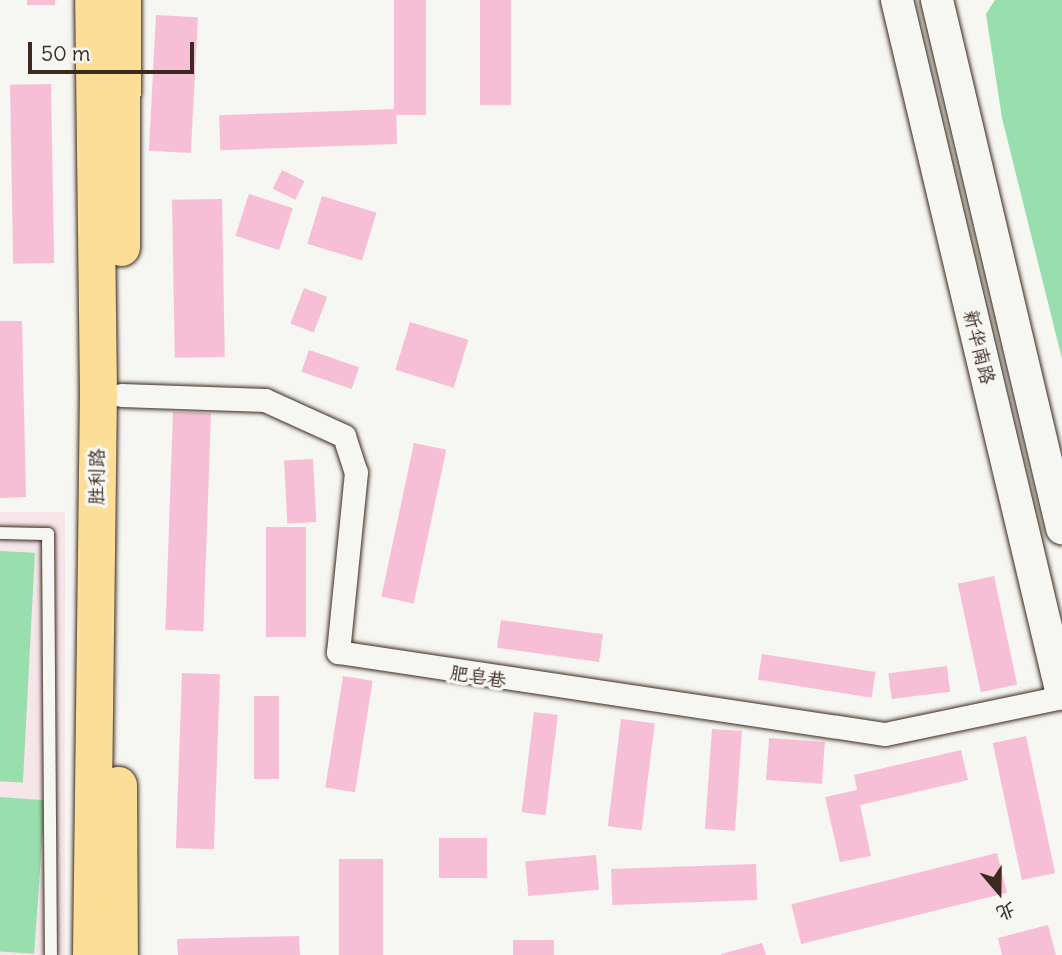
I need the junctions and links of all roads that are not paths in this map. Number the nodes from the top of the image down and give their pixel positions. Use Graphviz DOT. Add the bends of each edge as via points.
graph roads {
  1 [pos="93,0"];
  2 [pos="122,0"];
  3 [pos="897,0"];
  4 [pos="937,0"];
  5 [pos="121,395"];
  6 [pos="1062,528"];
  7 [pos="0,533"];
  8 [pos="1062,695"];
  9 [pos="51,955"];
  10 [pos="91,955"];
  11 [pos="119,955"];
  1 -- 10 [label="main road, 胜利路" via="97,394"];
  2 -- 5 [label="main road, 胜利路"];
  3 -- 8 [label="main road, 新华南路"];
  4 -- 6 [label="main road, 新华南路"];
  5 -- 8 [label="street, 肥皂巷" via="265,400 344,436 356,472 338,652 885,734"];
  5 -- 11 [label="main road, 胜利路"];
  7 -- 9 [label="lane" via="48,534"];
}
